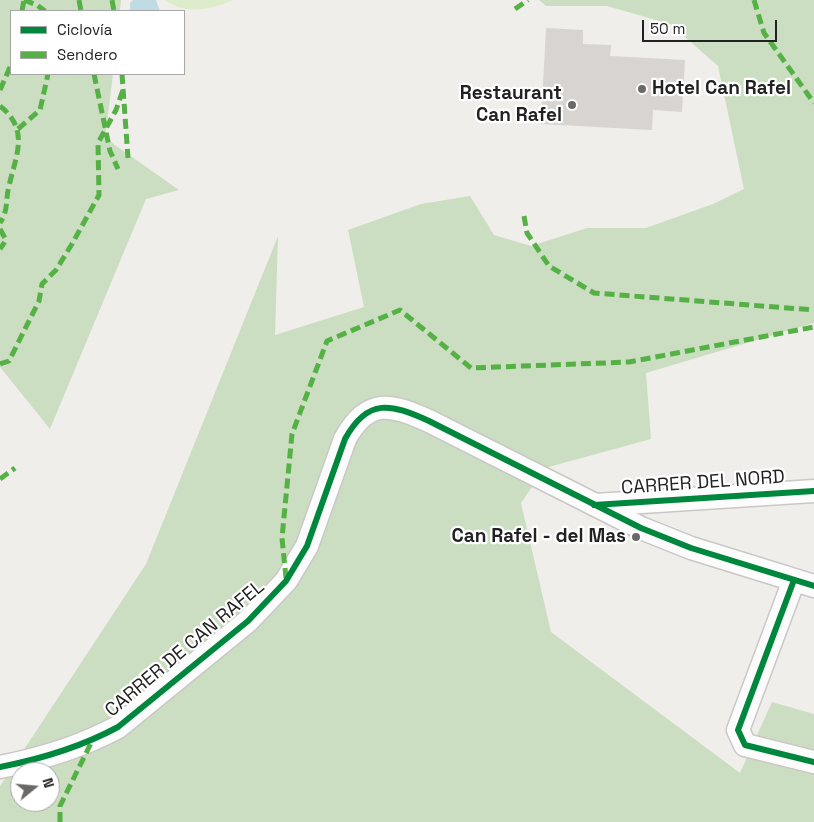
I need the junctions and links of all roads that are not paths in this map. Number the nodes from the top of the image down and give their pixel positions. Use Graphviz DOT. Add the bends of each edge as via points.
graph roads {
  1 [pos="814,491"];
  2 [pos="594,505"];
  3 [pos="804,583"];
  4 [pos="814,762"];
  5 [pos="0,767"];
  1 -- 2 [label="street, CARRER DEL NORD"];
  2 -- 3 [label="street, CARRER DE CAN RAFEL" via="683,544"];
  2 -- 5 [label="street, CARRER DE CAN RAFEL" via="407,411 393,407 378,408 363,414 345,438 307,546 286,580 265,605 118,727 92,741 31,761"];
  3 -- 4 [label="street" via="738,730 745,745"];
}
